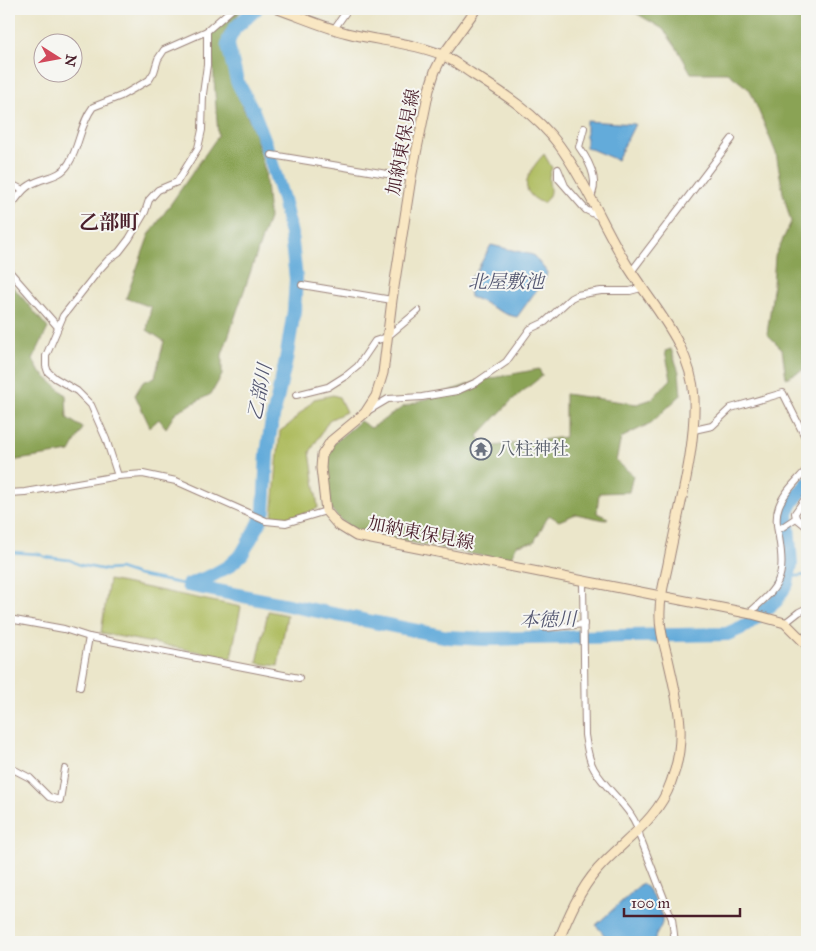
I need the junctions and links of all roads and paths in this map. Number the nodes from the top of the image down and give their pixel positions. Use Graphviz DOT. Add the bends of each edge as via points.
graph roads {
  1 [pos="232,9"];
  2 [pos="278,9"];
  3 [pos="348,9"];
  4 [pos="476,9"];
  5 [pos="334,29"];
  6 [pos="207,31"];
  7 [pos="443,56"];
  8 [pos="584,128"];
  9 [pos="732,139"];
  10 [pos="272,155"];
  11 [pos="411,178"];
  12 [pos="9,182"];
  13 [pos="565,186"];
  14 [pos="23,190"];
  15 [pos="590,198"];
  16 [pos="9,207"];
  17 [pos="598,216"];
  18 [pos="9,271"];
  19 [pos="631,272"];
  20 [pos="302,285"];
  21 [pos="641,288"];
  22 [pos="392,300"];
  23 [pos="418,311"];
  24 [pos="58,327"];
  25 [pos="387,337"];
  26 [pos="296,395"];
  27 [pos="365,413"];
  28 [pos="694,430"];
  29 [pos="807,441"];
  30 [pos="807,469"];
  31 [pos="118,476"];
  32 [pos="9,493"];
  33 [pos="807,496"];
  34 [pos="326,511"];
  35 [pos="796,518"];
  36 [pos="807,527"];
  37 [pos="778,530"];
  38 [pos="583,582"];
  39 [pos="661,598"];
  40 [pos="807,608"];
  41 [pos="753,615"];
  42 [pos="9,619"];
  43 [pos="785,623"];
  44 [pos="584,625"];
  45 [pos="546,628"];
  46 [pos="89,637"];
  47 [pos="807,645"];
  48 [pos="299,678"];
  49 [pos="80,687"];
  50 [pos="9,767"];
  51 [pos="65,769"];
  52 [pos="639,830"];
  53 [pos="558,942"];
  54 [pos="675,942"];
  1 -- 6 [label="street"];
  2 -- 5 [label="street"];
  3 -- 5 [label="street"];
  4 -- 7 [label="street, 加納東保見線"];
  5 -- 7 [label="street" via="415,46"];
  6 -- 14 [label="street" via="164,50 149,80 93,107 83,126 77,150 66,168 57,176 33,183"];
  6 -- 24 [label="street" via="207,65 198,148 177,182 158,190 149,200 129,239 99,270"];
  7 -- 11 [label="street, 加納東保見線" via="429,90"];
  7 -- 15 [label="street" via="513,100 540,125 558,144"];
  8 -- 15 [label="street" via="580,147 588,160 595,187"];
  9 -- 19 [label="street"];
  10 -- 11 [label="street"];
  11 -- 22 [label="street, 加納東保見線"];
  12 -- 14 [label="street"];
  13 -- 17 [label="street" via="586,210"];
  14 -- 16 [label="street"];
  15 -- 17 [label="street"];
  17 -- 19 [label="street"];
  18 -- 24 [label="street"];
  19 -- 21 [label="street"];
  20 -- 22 [label="street"];
  21 -- 27 [label="street" via="577,295 544,322 530,329 506,362 477,382 457,391 388,399"];
  21 -- 28 [label="street" via="683,353 694,395"];
  22 -- 25 [label="street, 加納東保見線"];
  23 -- 25 [label="street"];
  24 -- 31 [label="street" via="46,356 48,372 91,404"];
  25 -- 26 [label="street" via="375,341 358,366 328,387"];
  25 -- 27 [label="street, 加納東保見線" via="383,373 376,396"];
  27 -- 34 [label="street, 加納東保見線" via="331,440 322,455"];
  28 -- 29 [label="street" via="712,426 731,408 783,393"];
  28 -- 39 [label="street"];
  30 -- 37 [label="street" via="779,506"];
  31 -- 32 [label="street"];
  31 -- 34 [label="street" via="142,474 176,481 266,521 286,523"];
  33 -- 35 [label="street" via="795,513"];
  34 -- 38 [label="street, 加納東保見線" via="338,525 356,536"];
  35 -- 36 [label="street"];
  35 -- 37 [label="street"];
  37 -- 41 [label="street" via="782,552 780,578"];
  38 -- 39 [label="street, 加納東保見線"];
  38 -- 44 [label="street"];
  39 -- 41 [label="street, 加納東保見線"];
  39 -- 52 [label="street" via="664,643 681,724 680,747 668,790 659,807"];
  40 -- 43 [label="street"];
  41 -- 43 [label="street, 加納東保見線"];
  42 -- 46 [label="street"];
  43 -- 47 [label="street"];
  44 -- 45 [label="street"];
  44 -- 52 [label="street" via="585,735 590,759"];
  46 -- 48 [label="street"];
  46 -- 49 [label="street"];
  50 -- 51 [label="street" via="30,778 49,797 60,800"];
  52 -- 53 [label="street" via="591,878"];
  52 -- 54 [label="street" via="672,919"];
}
